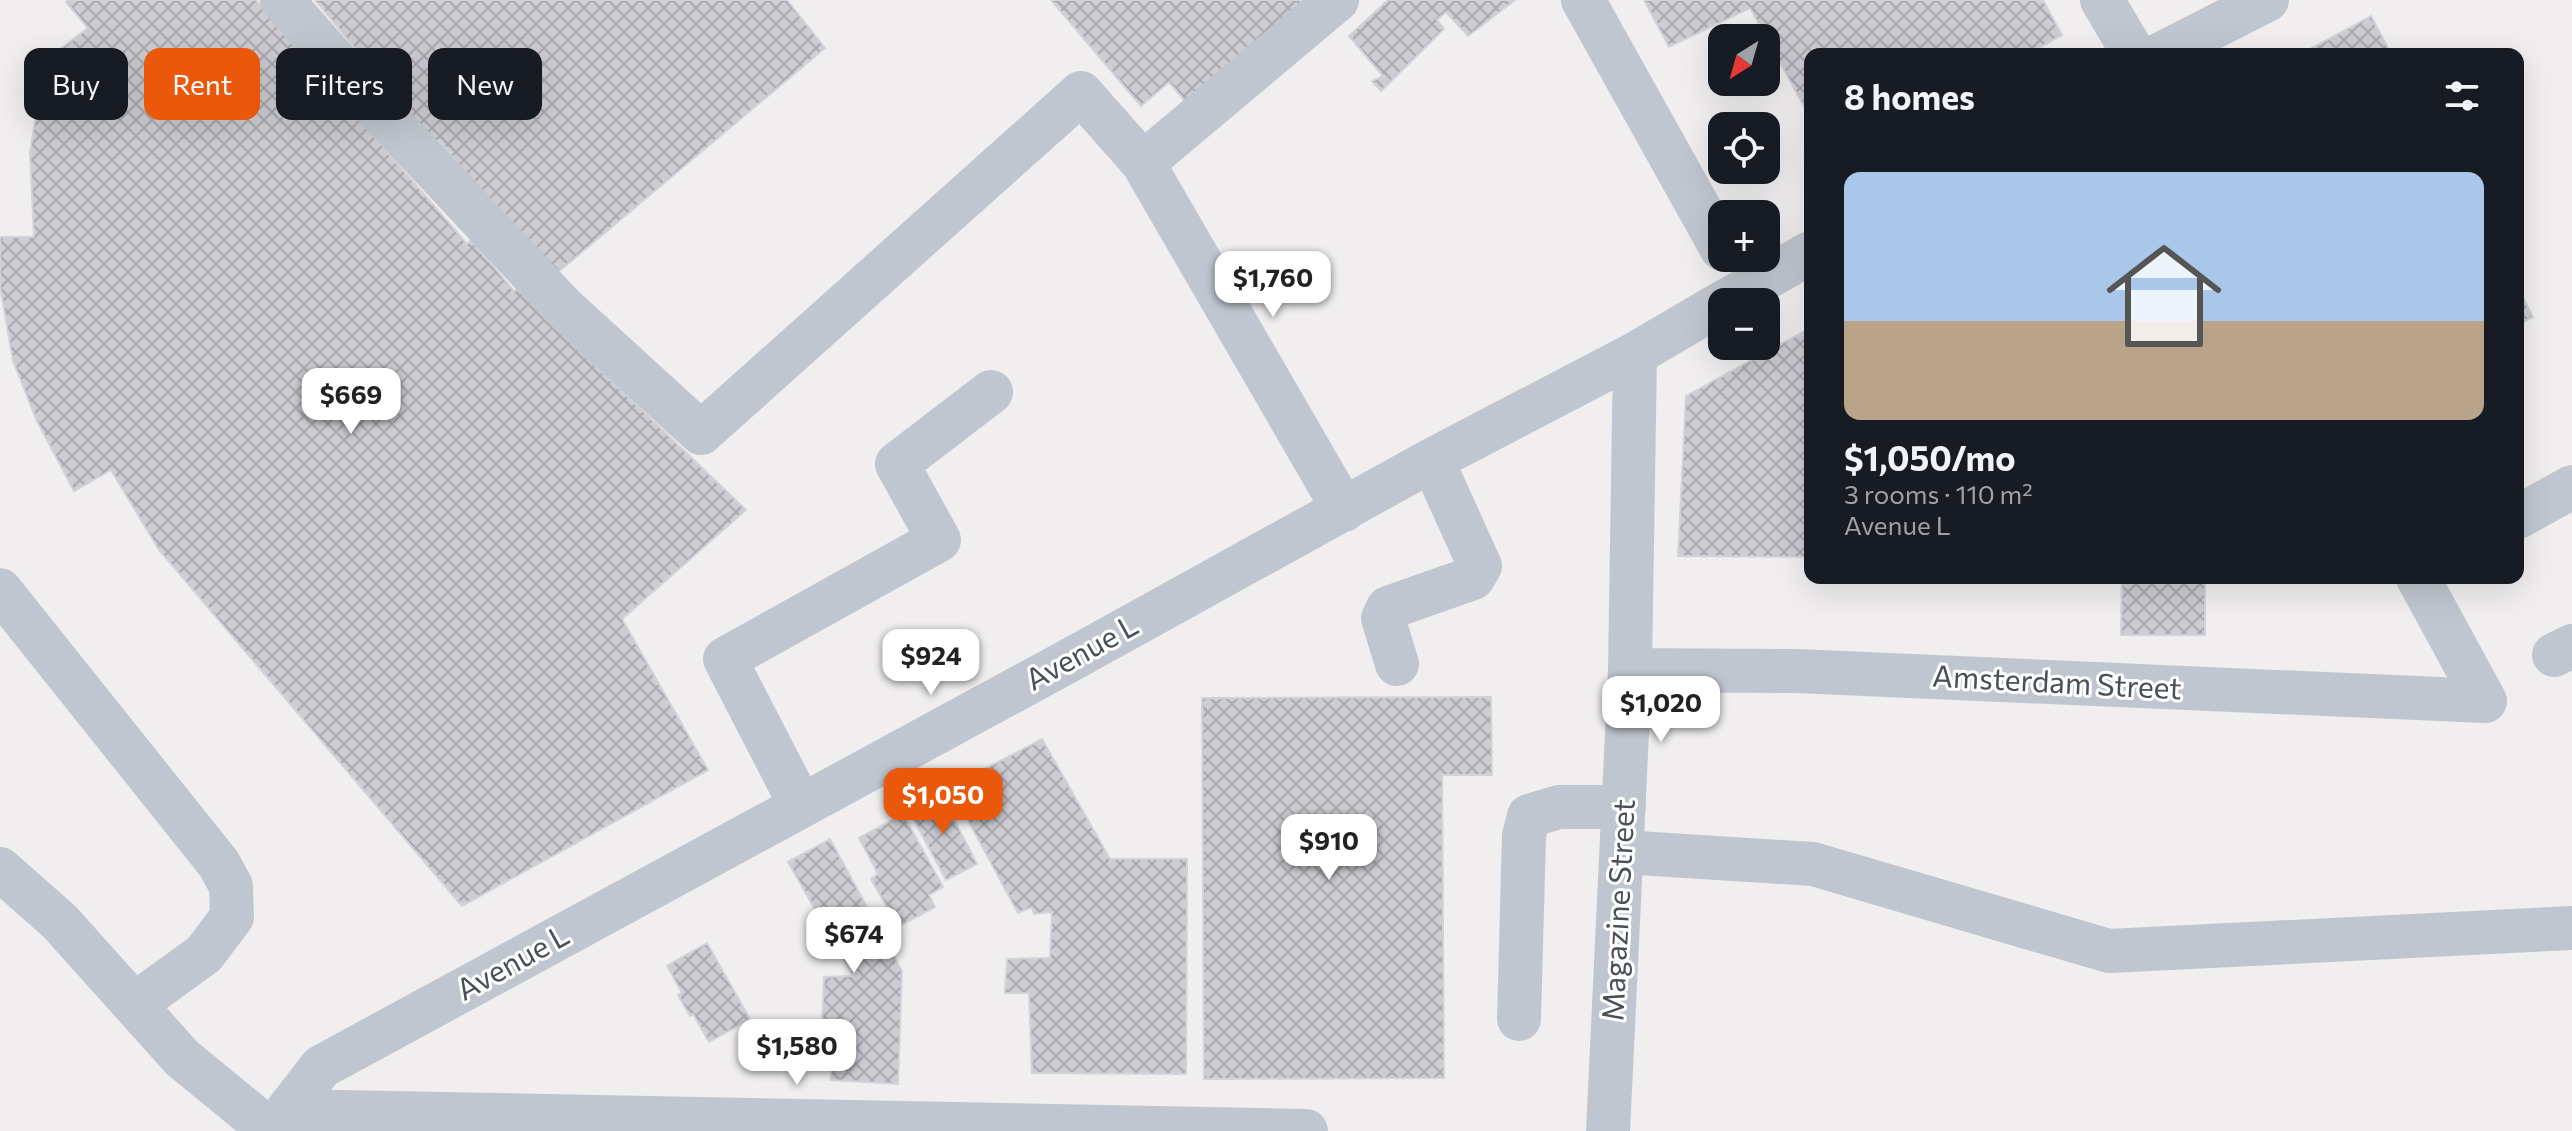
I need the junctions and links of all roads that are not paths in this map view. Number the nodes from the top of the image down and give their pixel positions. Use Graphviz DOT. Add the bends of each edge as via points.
graph roads {
  1 [pos="282,0"];
  2 [pos="1337,0"];
  3 [pos="1583,0"];
  4 [pos="2102,0"];
  5 [pos="2267,0"];
  6 [pos="2130,48"];
  7 [pos="2173,48"];
  8 [pos="1143,163"];
  9 [pos="1708,224"];
  10 [pos="1804,256"];
  11 [pos="1729,288"];
  12 [pos="1708,303"];
  13 [pos="1635,354"];
  14 [pos="991,392"];
  15 [pos="1432,460"];
  16 [pos="2572,487"];
  17 [pos="1344,510"];
  18 [pos="2524,514"];
  19 [pos="2421,584"];
  20 [pos="0,590"];
  21 [pos="1397,664"];
  22 [pos="1630,670"];
  23 [pos="801,806"];
  24 [pos="1624,807"];
  25 [pos="1622,852"];
  26 [pos="0,869"];
  27 [pos="2572,928"];
  28 [pos="135,1004"];
  29 [pos="1519,1019"];
  30 [pos="279,1124"];
  31 [pos="1306,1131"];
  32 [pos="1608,1131"];
  1 -- 8 [label="street" via="563,307 701,433 1081,93"];
  2 -- 8 [label="street"];
  3 -- 9 [label="street"];
  4 -- 6 [label="street"];
  5 -- 7 [label="street"];
  8 -- 17 [label="street"];
  10 -- 11 [label="street, Avenue L"];
  12 -- 13 [label="street, Avenue L"];
  13 -- 15 [label="street, Avenue L"];
  13 -- 22 [label="street, Magazine Street"];
  14 -- 23 [label="street" via="897,464 939,540 725,659"];
  15 -- 17 [label="street, Avenue L"];
  15 -- 21 [label="street" via="1480,566 1473,578 1388,608 1383,618"];
  16 -- 18 [label="street"];
  17 -- 23 [label="street, Avenue L"];
  19 -- 22 [label="street, Amsterdam Street" via="2485,701 1796,671"];
  20 -- 28 [label="street" via="219,864 231,886 232,917 204,954"];
  22 -- 24 [label="street, Magazine Street"];
  23 -- 30 [label="street, Avenue L" via="321,1067"];
  24 -- 25 [label="street, Magazine Street"];
  24 -- 29 [label="street" via="1559,807 1529,816 1524,836"];
  25 -- 27 [label="street" via="1813,864 2109,951"];
  25 -- 32 [label="street, Magazine Street"];
  26 -- 28 [label="street" via="60,922"];
  28 -- 30 [label="street" via="182,1058"];
  30 -- 31 [label="street"];
}
